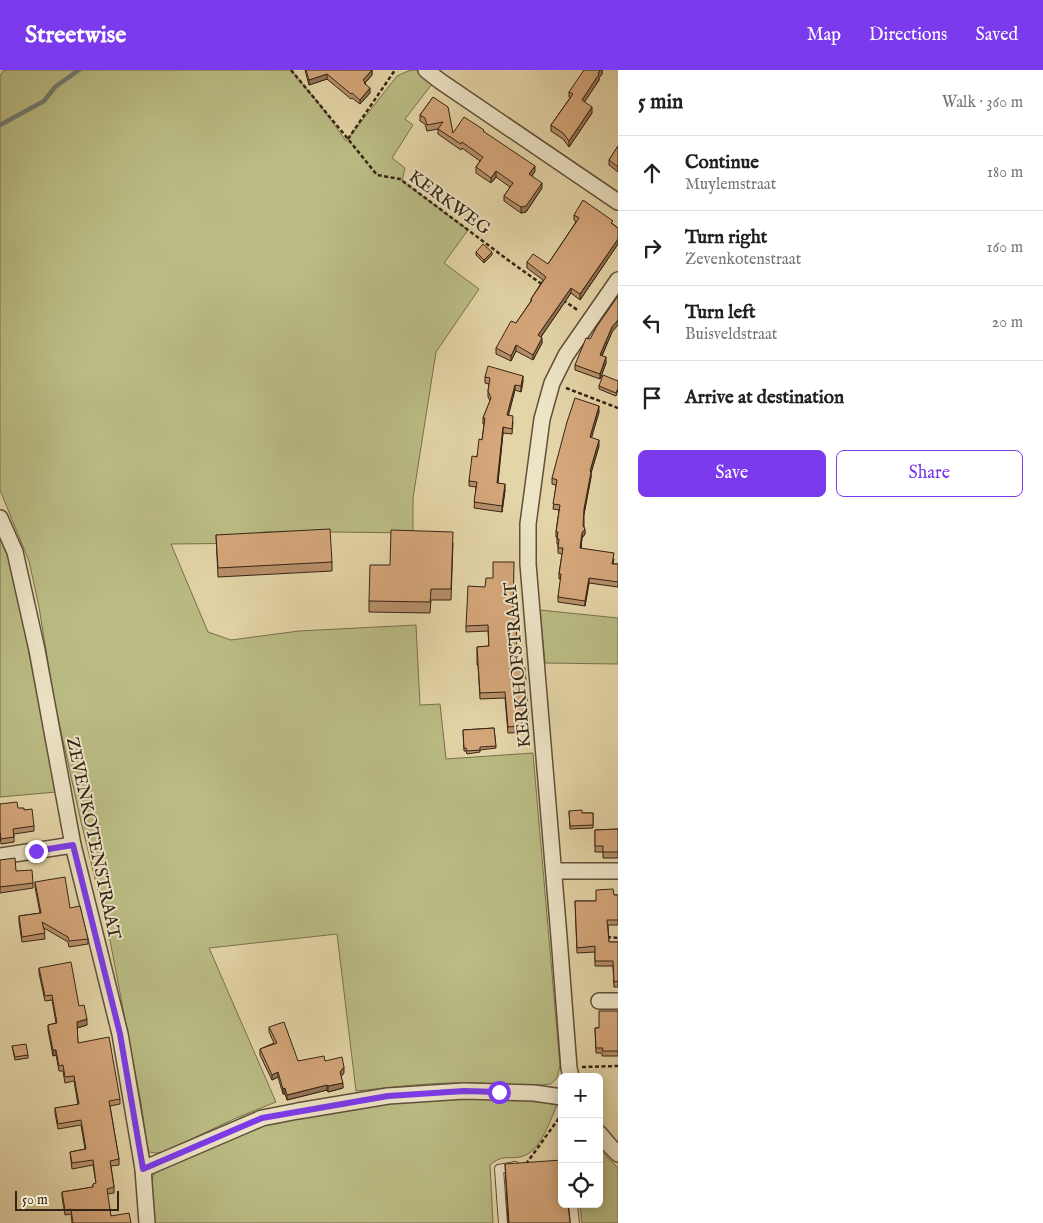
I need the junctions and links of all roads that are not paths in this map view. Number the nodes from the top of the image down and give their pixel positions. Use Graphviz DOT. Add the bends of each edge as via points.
graph roads {
  1 [pos="426,70"];
  2 [pos="444,75"];
  3 [pos="618,202"];
  4 [pos="618,280"];
  5 [pos="0,518"];
  6 [pos="73,845"];
  7 [pos="0,856"];
  8 [pos="554,871"];
  9 [pos="618,872"];
  10 [pos="599,1001"];
  11 [pos="618,1001"];
  12 [pos="570,1072"];
  13 [pos="558,1097"];
  14 [pos="603,1138"];
  15 [pos="618,1154"];
  16 [pos="525,1165"];
  17 [pos="143,1169"];
  18 [pos="574,1208"];
  19 [pos="148,1223"];
  20 [pos="502,1223"];
  21 [pos="575,1223"];
  1 -- 2 [label="street"];
  2 -- 3 [label="street"];
  4 -- 8 [label="street, KERKHOFSTRAAT" via="566,355 552,383 542,419 528,524 528,564"];
  5 -- 6 [label="street, ZEVENKOTENSTRAAT" via="15,552 28,605"];
  6 -- 7 [label="street"];
  6 -- 17 [label="street, ZEVENKOTENSTRAAT" via="120,1034"];
  8 -- 9 [label="street"];
  8 -- 12 [label="street, KERKHOFSTRAAT"];
  10 -- 11 [label="street"];
  13 -- 17 [label="street" via="534,1093 464,1091 388,1096 298,1111 262,1118"];
  14 -- 15 [label="street"];
  16 -- 20 [label="lane" via="499,1169"];
  17 -- 19 [label="street, ZEVENKOTENSTRAAT"];
  18 -- 21 [label="lane"];
}
